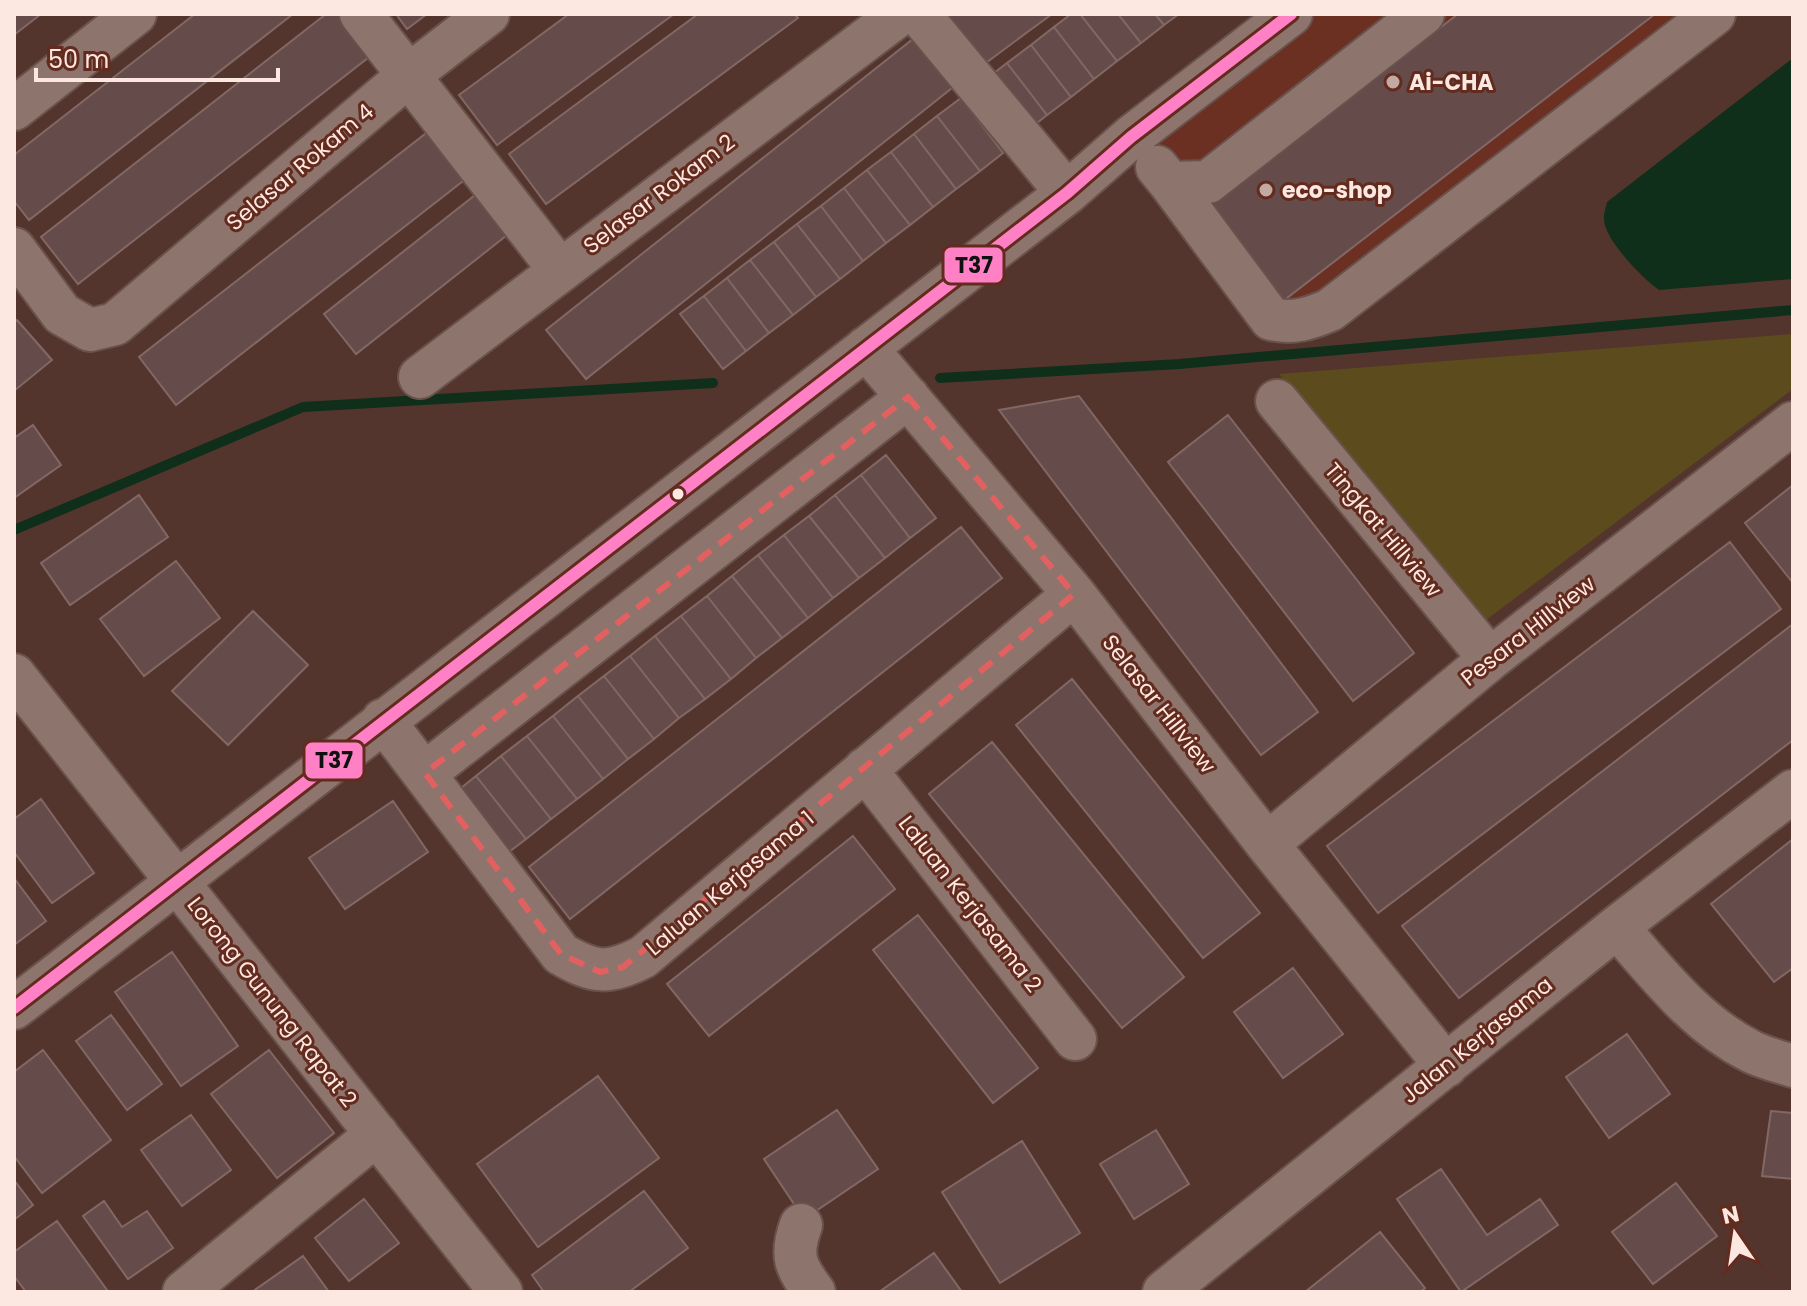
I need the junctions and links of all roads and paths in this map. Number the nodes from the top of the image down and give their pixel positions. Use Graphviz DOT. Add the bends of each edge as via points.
graph roads {
  1 [pos="135,14"];
  2 [pos="361,14"];
  3 [pos="488,14"];
  4 [pos="900,14"];
  5 [pos="919,14"];
  6 [pos="1291,14"];
  7 [pos="1423,14"];
  8 [pos="1714,14"];
  9 [pos="409,75"];
  10 [pos="14,109"];
  11 [pos="1131,137"];
  12 [pos="1170,183"];
  13 [pos="1067,193"];
  14 [pos="14,249"];
  15 [pos="559,269"];
  16 [pos="866,348"];
  17 [pos="420,377"];
  18 [pos="908,397"];
  19 [pos="1277,401"];
  20 [pos="1793,423"];
  21 [pos="1074,594"];
  22 [pos="1490,659"];
  23 [pos="14,675"];
  24 [pos="383,720"];
  25 [pos="865,769"];
  26 [pos="425,773"];
  27 [pos="1793,791"];
  28 [pos="1267,844"];
  29 [pos="176,880"];
  30 [pos="1617,927"];
  31 [pos="14,1008"];
  32 [pos="1075,1039"];
  33 [pos="1446,1066"];
  34 [pos="1793,1066"];
  35 [pos="377,1134"];
  36 [pos="801,1225"];
  37 [pos="184,1292"];
  38 [pos="501,1292"];
  39 [pos="814,1292"];
  40 [pos="1164,1292"];
  1 -- 10 [label="street"];
  2 -- 9 [label="street"];
  3 -- 9 [label="street, Selasar Rokam 4"];
  4 -- 15 [label="street, Selasar Rokam 2"];
  5 -- 13 [label="street"];
  6 -- 11 [label="street"];
  7 -- 12 [label="street" via="1208,182"];
  8 -- 12 [label="street" via="1330,310 1312,318 1288,323 1271,319"];
  9 -- 14 [label="street, Selasar Rokam 4" via="115,324 90,330 62,314"];
  9 -- 15 [label="street"];
  11 -- 12 [label="street"];
  11 -- 13 [label="street"];
  13 -- 16 [label="street"];
  15 -- 17 [label="street, Selasar Rokam 2"];
  16 -- 18 [label="street, Selasar Hillview"];
  16 -- 24 [label="street"];
  18 -- 21 [label="street, Selasar Hillview"];
  18 -- 26 [label="street"];
  19 -- 22 [label="street, Tingkat Hillview"];
  20 -- 22 [label="street, Pesara Hillview"];
  21 -- 25 [label="street, Laluan Kerjasama 1"];
  21 -- 28 [label="street, Selasar Hillview"];
  22 -- 28 [label="street, Pesara Hillview"];
  23 -- 29 [label="street, Lorong Gunung Rapat 2"];
  24 -- 26 [label="street, Laluan Kerjasama 1"];
  24 -- 29 [label="street"];
  25 -- 26 [label="street, Laluan Kerjasama 1" via="643,957 600,972 561,954"];
  25 -- 32 [label="street, Laluan Kerjasama 2"];
  27 -- 30 [label="street, Jalan Kerjasama"];
  28 -- 33 [label="street, Selasar Hillview"];
  29 -- 31 [label="street"];
  29 -- 35 [label="street, Lorong Gunung Rapat 2"];
  30 -- 33 [label="street, Jalan Kerjasama"];
  30 -- 34 [label="street" via="1707,1024 1753,1053"];
  33 -- 40 [label="street, Jalan Kerjasama"];
  35 -- 37 [label="street"];
  35 -- 38 [label="street, Lorong Gunung Rapat 2"];
  36 -- 39 [label="street" via="793,1250 802,1277"];
}
